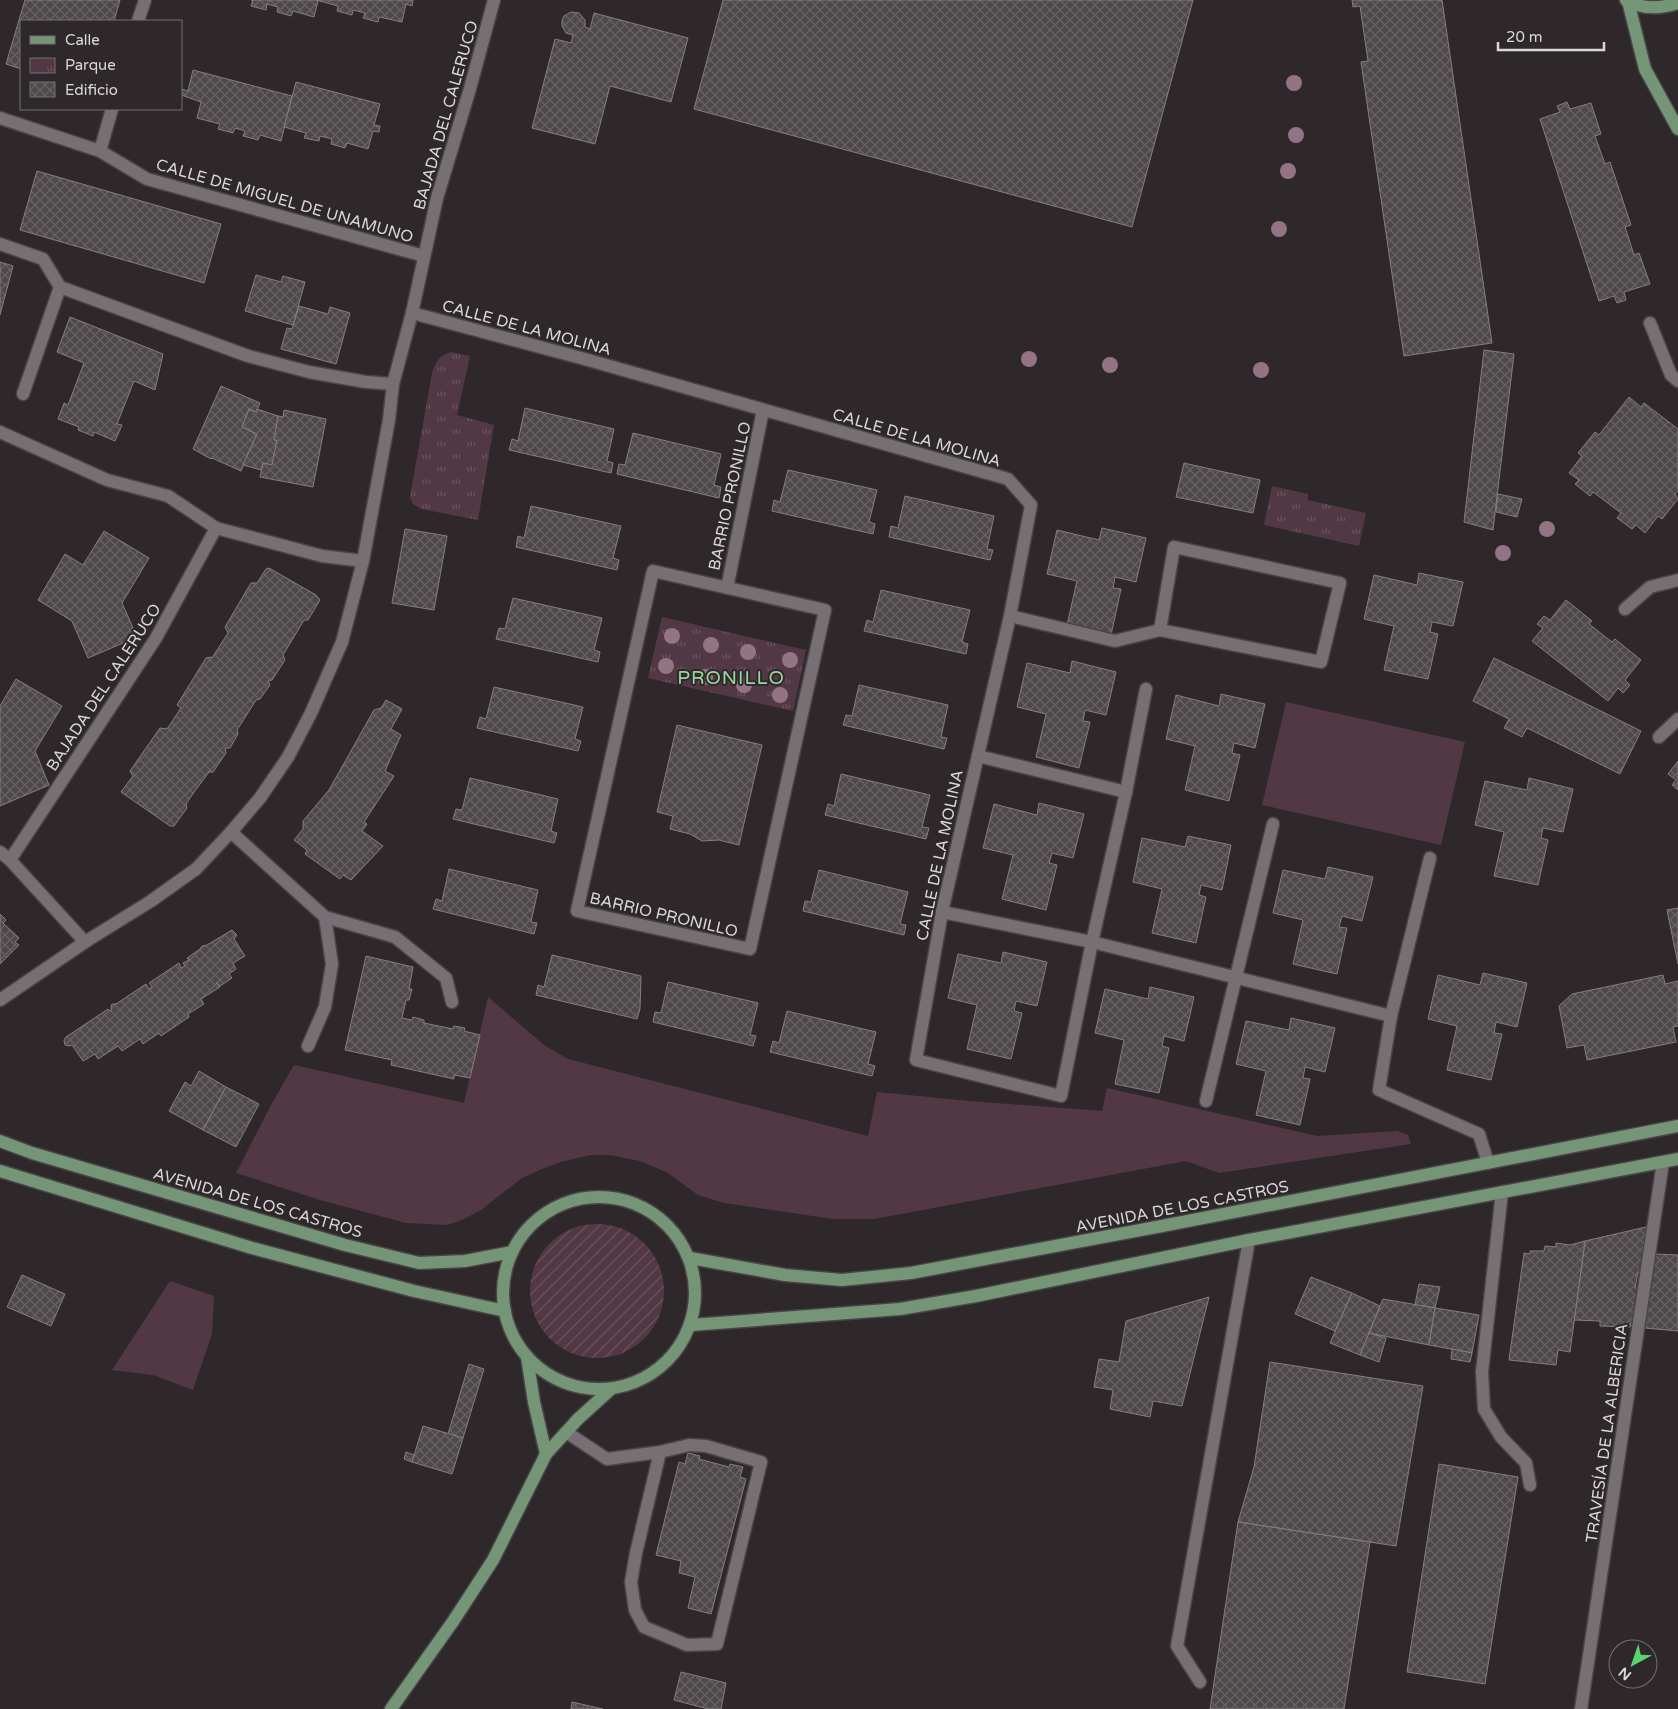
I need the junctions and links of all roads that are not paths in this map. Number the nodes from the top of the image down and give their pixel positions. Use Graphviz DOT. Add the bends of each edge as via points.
graph roads {
  1 [pos="145,0"];
  2 [pos="494,0"];
  3 [pos="1627,1"];
  4 [pos="1678,4"];
  5 [pos="138,20"];
  6 [pos="112,110"];
  7 [pos="0,118"];
  8 [pos="1678,129"];
  9 [pos="100,151"];
  10 [pos="0,244"];
  11 [pos="424,256"];
  12 [pos="60,287"];
  13 [pos="412,313"];
  14 [pos="1650,323"];
  15 [pos="1678,381"];
  16 [pos="393,384"];
  17 [pos="23,394"];
  18 [pos="763,410"];
  19 [pos="0,432"];
  20 [pos="216,528"];
  21 [pos="363,561"];
  22 [pos="1678,580"];
  23 [pos="727,588"];
  24 [pos="1625,609"];
  25 [pos="1010,616"];
  26 [pos="1160,630"];
  27 [pos="1146,688"];
  28 [pos="1678,719"];
  29 [pos="1659,737"];
  30 [pos="978,756"];
  31 [pos="1126,792"];
  32 [pos="1272,824"];
  33 [pos="231,832"];
  34 [pos="5,856"];
  35 [pos="1430,858"];
  36 [pos="942,912"];
  37 [pos="325,917"];
  38 [pos="85,942"];
  39 [pos="1092,942"];
  40 [pos="1236,978"];
  41 [pos="0,1000"];
  42 [pos="452,1002"];
  43 [pos="1391,1016"];
  44 [pos="308,1046"];
  45 [pos="1206,1101"];
  46 [pos="1678,1126"];
  47 [pos="0,1141"];
  48 [pos="1678,1160"];
  49 [pos="1663,1162"];
  50 [pos="1488,1163"];
  51 [pos="0,1171"];
  52 [pos="1502,1192"];
  53 [pos="1250,1240"];
  54 [pos="512,1252"];
  55 [pos="690,1258"];
  56 [pos="505,1312"];
  57 [pos="691,1325"];
  58 [pos="527,1357"];
  59 [pos="611,1389"];
  60 [pos="566,1432"];
  61 [pos="660,1452"];
  62 [pos="546,1454"];
  63 [pos="1530,1486"];
  64 [pos="1200,1682"];
  65 [pos="391,1709"];
  66 [pos="1581,1709"];
  1 -- 5 [label="street"];
  2 -- 11 [label="street, BAJADA DEL CALERUCO" via="437,198"];
  3 -- 4 [label="main road" via="1653,9"];
  3 -- 8 [label="main road" via="1645,70"];
  6 -- 9 [label="street"];
  7 -- 9 [label="street, CALLE DE MIGUEL DE UNAMUNO"];
  9 -- 11 [label="street, CALLE DE MIGUEL DE UNAMUNO" via="147,179"];
  10 -- 12 [label="street" via="43,259"];
  11 -- 13 [label="street, BAJADA DEL CALERUCO"];
  12 -- 16 [label="street" via="248,356 309,372"];
  12 -- 17 [label="street"];
  13 -- 16 [label="street, BAJADA DEL CALERUCO"];
  13 -- 18 [label="street, CALLE DE LA MOLINA"];
  14 -- 15 [label="street" via="1671,375"];
  16 -- 21 [label="street, BAJADA DEL CALERUCO"];
  18 -- 23 [label="street, BARRIO PRONILLO"];
  18 -- 25 [label="street, CALLE DE LA MOLINA" via="1008,479 1031,505"];
  19 -- 20 [label="street" via="107,480 168,496"];
  20 -- 21 [label="street" via="322,556"];
  20 -- 34 [label="street, BAJADA DEL CALERUCO" via="156,638"];
  21 -- 33 [label="street, BAJADA DEL CALERUCO" via="342,642 311,713 260,798"];
  22 -- 24 [label="street" via="1650,587"];
  23 -- 23 [label="street, BARRIO PRONILLO" via="652,571 577,911 750,949 825,610"];
  25 -- 26 [label="street" via="1115,641"];
  25 -- 30 [label="street, CALLE DE LA MOLINA"];
  26 -- 26 [label="street" via="1321,662 1340,583 1174,548"];
  27 -- 31 [label="street"];
  28 -- 29 [label="street"];
  30 -- 31 [label="street"];
  30 -- 36 [label="street, CALLE DE LA MOLINA"];
  31 -- 39 [label="street"];
  32 -- 40 [label="street"];
  33 -- 37 [label="street"];
  33 -- 38 [label="street, BAJADA DEL CALERUCO" via="196,870"];
  34 -- 38 [label="street, BAJADA DEL CALERUCO"];
  35 -- 43 [label="street"];
  36 -- 39 [label="street"];
  36 -- 39 [label="street, CALLE DE LA MOLINA" via="916,1060 1061,1096"];
  37 -- 42 [label="street" via="395,937 446,978"];
  37 -- 44 [label="street" via="332,964 325,1007"];
  38 -- 41 [label="street, BAJADA DEL CALERUCO"];
  39 -- 40 [label="street"];
  40 -- 43 [label="street"];
  40 -- 45 [label="street"];
  43 -- 50 [label="street" via="1380,1090 1479,1134"];
  46 -- 50 [label="main road, AVENIDA DE LOS CASTROS"];
  47 -- 54 [label="main road, AVENIDA DE LOS CASTROS" via="345,1246 419,1263 465,1261"];
  48 -- 49 [label="main road"];
  49 -- 52 [label="main road"];
  49 -- 66 [label="street, TRAVESÍA DE LA ALBERICIA"];
  50 -- 55 [label="main road, AVENIDA DE LOS CASTROS" via="911,1273 842,1280 785,1275"];
  51 -- 56 [label="main road" via="252,1248"];
  52 -- 53 [label="main road"];
  52 -- 63 [label="street" via="1482,1372 1484,1408 1501,1437 1526,1463"];
  53 -- 57 [label="main road" via="900,1309"];
  53 -- 64 [label="street" via="1177,1646"];
  54 -- 55 [label="main road" via="527,1228 549,1210 575,1199 603,1196 630,1201 655,1214 676,1234"];
  54 -- 56 [label="main road" via="503,1281"];
  55 -- 57 [label="main road" via="696,1291"];
  56 -- 58 [label="main road" via="513,1336"];
  57 -- 59 [label="main road" via="678,1349 660,1368 637,1382"];
  58 -- 59 [label="main road" via="551,1377 580,1387"];
  58 -- 62 [label="main road"];
  59 -- 60 [label="main road"];
  60 -- 61 [label="street" via="606,1458"];
  60 -- 62 [label="main road"];
  61 -- 61 [label="street" via="689,1445 706,1446 761,1462 717,1644 687,1645 644,1627 636,1610 632,1582 636,1553"];
  62 -- 65 [label="main road" via="493,1560"];
}
